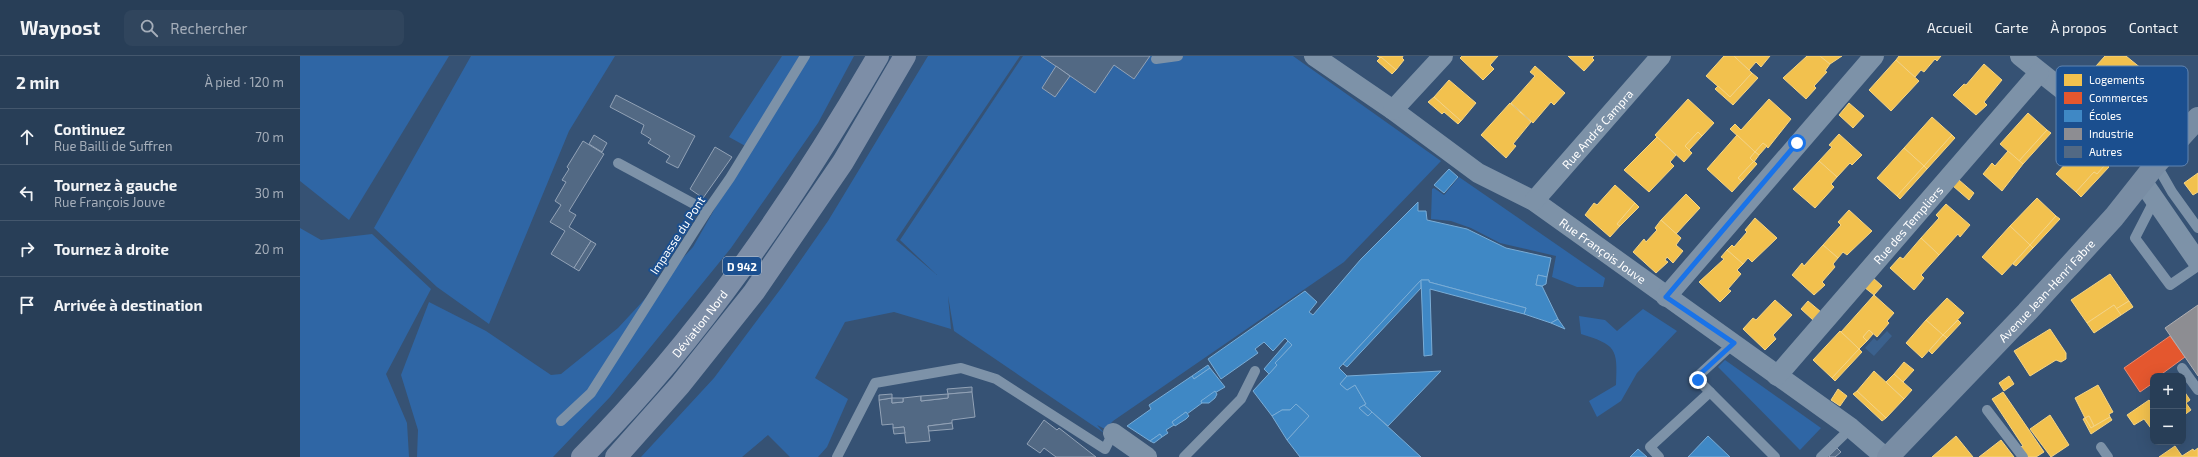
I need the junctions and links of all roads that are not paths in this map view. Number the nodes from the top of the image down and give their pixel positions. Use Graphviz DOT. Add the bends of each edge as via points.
graph roads {
  1 [pos="805,56"];
  2 [pos="878,56"];
  3 [pos="905,56"];
  4 [pos="1178,56"];
  5 [pos="1314,56"];
  6 [pos="1443,56"];
  7 [pos="1661,56"];
  8 [pos="1874,56"];
  9 [pos="2020,56"];
  10 [pos="1156,59"];
  11 [pos="2039,72"];
  12 [pos="2056,85"];
  13 [pos="1392,110"];
  14 [pos="2198,118"];
  15 [pos="2188,129"];
  16 [pos="618,163"];
  17 [pos="2154,166"];
  18 [pos="2157,166"];
  19 [pos="2142,181"];
  20 [pos="2154,198"];
  21 [pos="1534,201"];
  22 [pos="707,211"];
  23 [pos="2198,228"];
  24 [pos="2198,262"];
  25 [pos="2198,266"];
  26 [pos="1666,297"];
  27 [pos="1734,343"];
  28 [pos="2182,368"];
  29 [pos="1255,370"];
  30 [pos="1777,376"];
  31 [pos="2198,390"];
  32 [pos="1710,392"];
  33 [pos="1987,410"];
  34 [pos="561,421"];
  35 [pos="1851,428"];
  36 [pos="1113,433"];
  37 [pos="2101,447"];
  38 [pos="582,457"];
  39 [pos="616,457"];
  40 [pos="837,457"];
  41 [pos="1147,457"];
  42 [pos="1184,457"];
  43 [pos="1659,457"];
  44 [pos="1775,457"];
  45 [pos="1822,457"];
  46 [pos="1886,457"];
  47 [pos="2023,457"];
  48 [pos="2108,457"];
  1 -- 22 [label="lane, Impasse du Pont"];
  2 -- 38 [label="main road, Déviation Nord / D 942" via="836,129 772,226 705,315 618,421"];
  3 -- 39 [label="main road, Déviation Nord" via="843,162 754,292 680,385"];
  4 -- 10 [label="lane"];
  5 -- 13 [label="street, Rue François Jouve"];
  6 -- 13 [label="street"];
  7 -- 21 [label="street, Rue André Campra"];
  8 -- 26 [label="street"];
  9 -- 11 [label="street"];
  11 -- 12 [label="street"];
  11 -- 30 [label="street, Rue des Templiers"];
  13 -- 21 [label="street, Rue François Jouve" via="1478,173"];
  14 -- 15 [label="main road, Avenue Jean-Henri Fabre"];
  16 -- 22 [label="lane"];
  17 -- 19 [label="main road, Avenue Jean-Henri Fabre"];
  18 -- 23 [label="lane"];
  19 -- 20 [label="street"];
  19 -- 46 [label="main road, Avenue Jean-Henri Fabre" via="2114,217 2027,312"];
  20 -- 24 [label="street"];
  20 -- 25 [label="lane" via="2135,238 2170,285"];
  21 -- 26 [label="street, Rue François Jouve"];
  22 -- 34 [label="lane, Impasse du Pont" via="591,393"];
  26 -- 27 [label="street, Rue François Jouve"];
  27 -- 30 [label="street, Rue François Jouve"];
  27 -- 32 [label="lane" via="1699,375 1698,380"];
  28 -- 31 [label="lane"];
  29 -- 42 [label="lane" via="1241,399"];
  30 -- 35 [label="street, Rue François Jouve"];
  32 -- 43 [label="lane" via="1650,447"];
  32 -- 44 [label="lane"];
  33 -- 47 [label="lane"];
  35 -- 45 [label="lane"];
  35 -- 46 [label="street, Rue François Jouve"];
  36 -- 40 [label="lane" via="1105,449 996,379 961,368 875,383"];
  36 -- 41 [label="street"];
  37 -- 48 [label="lane"];
}
